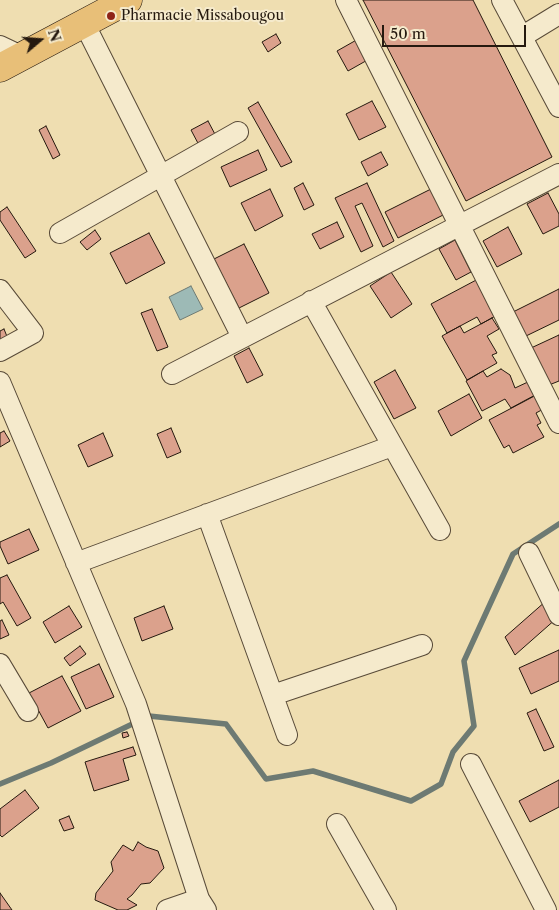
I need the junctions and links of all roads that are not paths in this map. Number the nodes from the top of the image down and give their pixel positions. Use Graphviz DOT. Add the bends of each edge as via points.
graph roads {
  1 [pos="128,0"];
  2 [pos="346,0"];
  3 [pos="502,0"];
  4 [pos="559,14"];
  5 [pos="84,23"];
  6 [pos="523,36"];
  7 [pos="7,57"];
  8 [pos="559,107"];
  9 [pos="238,132"];
  10 [pos="559,174"];
  11 [pos="161,176"];
  12 [pos="459,226"];
  13 [pos="60,233"];
  14 [pos="0,290"];
  15 [pos="312,302"];
  16 [pos="242,338"];
  17 [pos="0,350"];
  18 [pos="172,374"];
  19 [pos="0,382"];
  20 [pos="559,424"];
  21 [pos="392,446"];
  22 [pos="207,514"];
  23 [pos="440,530"];
  24 [pos="529,553"];
  25 [pos="76,563"];
  26 [pos="559,615"];
  27 [pos="422,645"];
  28 [pos="0,664"];
  29 [pos="273,695"];
  30 [pos="28,711"];
  31 [pos="287,735"];
  32 [pos="471,764"];
  33 [pos="337,824"];
  34 [pos="203,905"];
  35 [pos="167,910"];
  36 [pos="386,910"];
  37 [pos="546,910"];
  1 -- 5 [label="main road"];
  2 -- 12 [label="street"];
  3 -- 6 [label="street"];
  4 -- 6 [label="street"];
  5 -- 7 [label="main road"];
  5 -- 11 [label="street"];
  6 -- 8 [label="street"];
  9 -- 11 [label="street"];
  10 -- 12 [label="street"];
  11 -- 13 [label="street"];
  11 -- 16 [label="street"];
  12 -- 15 [label="street"];
  12 -- 20 [label="street"];
  14 -- 17 [label="street" via="33,333"];
  15 -- 16 [label="street"];
  15 -- 21 [label="street"];
  16 -- 18 [label="street"];
  19 -- 25 [label="street"];
  21 -- 22 [label="street"];
  21 -- 23 [label="street"];
  22 -- 25 [label="street"];
  22 -- 29 [label="street"];
  24 -- 26 [label="street"];
  25 -- 34 [label="street" via="136,704"];
  27 -- 29 [label="street"];
  28 -- 30 [label="street"];
  29 -- 31 [label="street"];
  32 -- 37 [label="street"];
  33 -- 36 [label="street"];
  34 -- 35 [label="street"];
}
